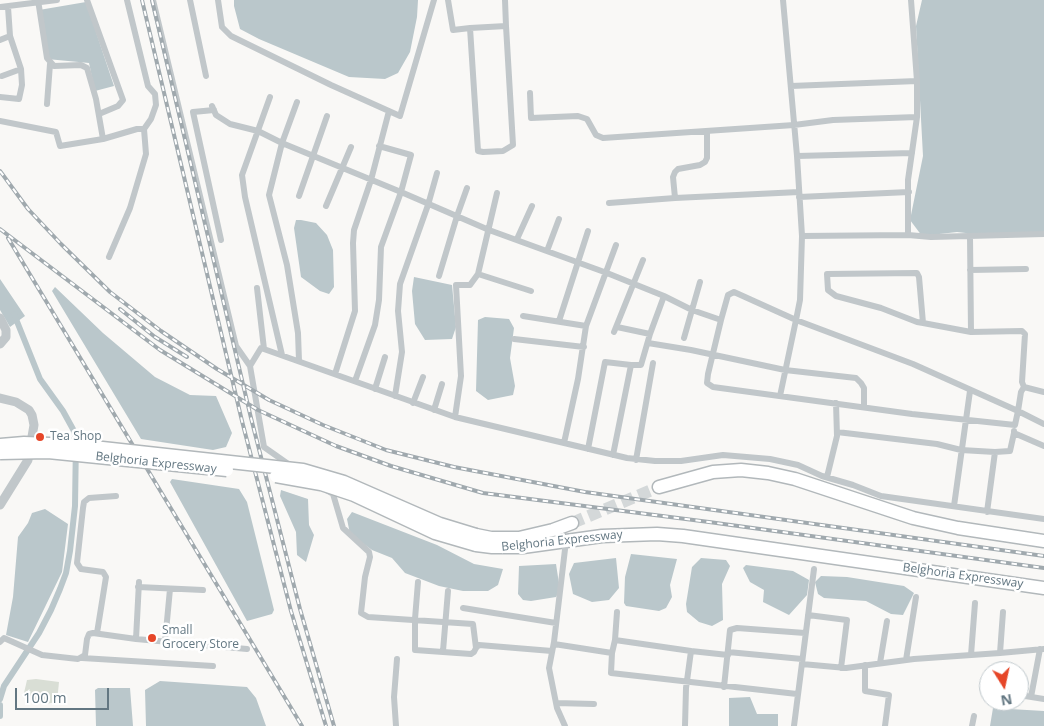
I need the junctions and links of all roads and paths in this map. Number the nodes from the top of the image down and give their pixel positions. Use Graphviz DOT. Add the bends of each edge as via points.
graph roads {
  1 [pos="57,0"];
  2 [pos="87,0"];
  3 [pos="127,0"];
  4 [pos="153,0"];
  5 [pos="190,0"];
  6 [pos="218,0"];
  7 [pos="434,0"];
  8 [pos="448,0"];
  9 [pos="505,0"];
  10 [pos="784,0"];
  11 [pos="911,0"];
  12 [pos="38,1"];
  13 [pos="0,7"];
  14 [pos="8,7"];
  15 [pos="506,26"];
  16 [pos="470,28"];
  17 [pos="10,36"];
  18 [pos="0,40"];
  19 [pos="50,64"];
  20 [pos="21,69"];
  21 [pos="2,76"];
  22 [pos="206,76"];
  23 [pos="917,80"];
  24 [pos="791,86"];
  25 [pos="530,93"];
  26 [pos="0,97"];
  27 [pos="270,97"];
  28 [pos="297,102"];
  29 [pos="47,104"];
  30 [pos="388,113"];
  31 [pos="99,114"];
  32 [pos="194,116"];
  33 [pos="327,116"];
  34 [pos="917,117"];
  35 [pos="180,118"];
  36 [pos="0,121"];
  37 [pos="794,125"];
  38 [pos="144,129"];
  39 [pos="258,131"];
  40 [pos="708,131"];
  41 [pos="103,139"];
  42 [pos="282,143"];
  43 [pos="379,146"];
  44 [pos="352,147"];
  45 [pos="912,153"];
  46 [pos="312,155"];
  47 [pos="797,156"];
  48 [pos="342,168"];
  49 [pos="437,173"];
  50 [pos="371,180"];
  51 [pos="467,188"];
  52 [pos="401,192"];
  53 [pos="909,192"];
  54 [pos="497,193"];
  55 [pos="799,194"];
  56 [pos="299,196"];
  57 [pos="675,198"];
  58 [pos="609,203"];
  59 [pos="428,205"];
  60 [pos="326,206"];
  61 [pos="532,206"];
  62 [pos="457,216"];
  63 [pos="559,219"];
  64 [pos="489,230"];
  65 [pos="588,231"];
  66 [pos="1044,234"];
  67 [pos="908,235"];
  68 [pos="802,236"];
  69 [pos="970,236"];
  70 [pos="221,240"];
  71 [pos="517,240"];
  72 [pos="616,245"];
  73 [pos="547,251"];
  74 [pos="109,257"];
  75 [pos="643,260"];
  76 [pos="577,263"];
  77 [pos="1026,269"];
  78 [pos="970,270"];
  79 [pos="607,273"];
  80 [pos="478,274"];
  81 [pos="438,276"];
  82 [pos="700,282"];
  83 [pos="635,284"];
  84 [pos="257,288"];
  85 [pos="531,290"];
  86 [pos="664,296"];
  87 [pos="692,310"];
  88 [pos="523,316"];
  89 [pos="796,317"];
  90 [pos="0,318"];
  91 [pos="721,320"];
  92 [pos="559,321"];
  93 [pos="923,323"];
  94 [pos="586,326"];
  95 [pos="971,332"];
  96 [pos="650,334"];
  97 [pos="684,338"];
  98 [pos="514,340"];
  99 [pos="648,343"];
  100 [pos="0,344"];
  101 [pos="584,346"];
  102 [pos="264,349"];
  103 [pos="282,355"];
  104 [pos="712,356"];
  105 [pos="385,357"];
  106 [pos="299,361"];
  107 [pos="653,363"];
  108 [pos="631,365"];
  109 [pos="250,366"];
  110 [pos="785,370"];
  111 [pos="335,374"];
  112 [pos="423,377"];
  113 [pos="356,381"];
  114 [pos="442,384"];
  115 [pos="375,389"];
  116 [pos="970,390"];
  117 [pos="1022,390"];
  118 [pos="1044,392"];
  119 [pos="395,396"];
  120 [pos="780,396"];
  121 [pos="0,398"];
  122 [pos="413,403"];
  123 [pos="836,403"];
  124 [pos="864,406"];
  125 [pos="1018,409"];
  126 [pos="434,410"];
  127 [pos="455,417"];
  128 [pos="966,420"];
  129 [pos="1044,424"];
  130 [pos="1015,425"];
  131 [pos="837,432"];
  132 [pos="1014,433"];
  133 [pos="564,443"];
  134 [pos="0,445"];
  135 [pos="1044,446"];
  136 [pos="588,449"];
  137 [pos="961,450"];
  138 [pos="994,452"];
  139 [pos="0,454"];
  140 [pos="613,455"];
  141 [pos="708,457"];
  142 [pos="636,460"];
  143 [pos="713,472"];
  144 [pos="826,477"];
  145 [pos="660,487"];
  146 [pos="116,496"];
  147 [pos="0,505"];
  148 [pos="954,506"];
  149 [pos="986,512"];
  150 [pos="1044,519"];
  151 [pos="572,523"];
  152 [pos="476,540"];
  153 [pos="566,540"];
  154 [pos="1044,540"];
  155 [pos="814,569"];
  156 [pos="418,582"];
  157 [pos="1044,588"];
  158 [pos="170,590"];
  159 [pos="203,590"];
  160 [pos="448,591"];
  161 [pos="916,597"];
  162 [pos="975,603"];
  163 [pos="463,608"];
  164 [pos="617,612"];
  165 [pos="1003,612"];
  166 [pos="808,615"];
  167 [pos="415,620"];
  168 [pos="886,621"];
  169 [pos="445,622"];
  170 [pos="556,623"];
  171 [pos="97,633"];
  172 [pos="805,633"];
  173 [pos="136,639"];
  174 [pos="615,640"];
  175 [pos="0,642"];
  176 [pos="165,642"];
  177 [pos="476,648"];
  178 [pos="553,648"];
  179 [pos="247,649"];
  180 [pos="1042,649"];
  181 [pos="443,651"];
  182 [pos="691,651"];
  183 [pos="612,653"];
  184 [pos="1000,653"];
  185 [pos="728,654"];
  186 [pos="971,655"];
  187 [pos="82,658"];
  188 [pos="398,659"];
  189 [pos="906,660"];
  190 [pos="802,662"];
  191 [pos="880,663"];
  192 [pos="213,666"];
  193 [pos="865,666"];
  194 [pos="841,668"];
  195 [pos="686,681"];
  196 [pos="724,687"];
  197 [pos="797,694"];
  198 [pos="1031,698"];
  199 [pos="1044,699"];
  200 [pos="556,703"];
  201 [pos="594,704"];
  202 [pos="974,716"];
  203 [pos="396,726"];
  204 [pos="566,726"];
  205 [pos="685,726"];
  206 [pos="794,726"];
  207 [pos="884,726"];
  208 [pos="972,726"];
  1 -- 12 [label="street"];
  2 -- 31 [label="street" via="123,100 118,106"];
  3 -- 38 [label="street" via="148,86 156,100 151,119"];
  4 -- 35 [label="street"];
  5 -- 22 [label="street"];
  6 -- 30 [label="street" via="222,27 231,36"];
  7 -- 30 [label="street" via="400,116"];
  8 -- 16 [label="street" via="453,30"];
  9 -- 15 [label="street"];
  10 -- 24 [label="street"];
  11 -- 23 [label="street"];
  12 -- 14 [label="street"];
  12 -- 19 [label="street" via="45,52"];
  13 -- 14 [label="street"];
  14 -- 17 [label="street"];
  15 -- 16 [label="street"];
  15 -- 16 [label="street" via="514,145 502,151 478,151"];
  17 -- 18 [label="street"];
  17 -- 20 [label="street"];
  19 -- 29 [label="street"];
  19 -- 31 [label="street" via="87,68"];
  20 -- 21 [label="street"];
  20 -- 26 [label="street" via="23,77 19,99"];
  23 -- 24 [label="street"];
  23 -- 34 [label="street"];
  24 -- 37 [label="street"];
  25 -- 40 [label="street" via="531,118 578,116 587,119 596,135 604,138"];
  27 -- 39 [label="street"];
  28 -- 42 [label="street"];
  30 -- 43 [label="street"];
  31 -- 41 [label="street"];
  32 -- 35 [label="street"];
  32 -- 39 [label="street" via="193,112 213,108 230,124"];
  32 -- 70 [label="street"];
  33 -- 46 [label="street"];
  34 -- 37 [label="street"];
  34 -- 45 [label="street"];
  35 -- 109 [label="street" via="236,346"];
  36 -- 41 [label="street" via="56,132 60,146"];
  37 -- 40 [label="street"];
  37 -- 47 [label="street"];
  38 -- 41 [label="street"];
  38 -- 74 [label="street" via="144,162 130,208"];
  39 -- 42 [label="street"];
  39 -- 103 [label="street" via="243,170 243,188"];
  40 -- 57 [label="street" via="705,162 678,169 672,177"];
  42 -- 46 [label="street"];
  42 -- 106 [label="street" via="269,195 287,265"];
  43 -- 50 [label="street"];
  43 -- 52 [label="street" via="412,155"];
  44 -- 48 [label="street"];
  45 -- 47 [label="street"];
  45 -- 53 [label="street"];
  46 -- 48 [label="street"];
  46 -- 56 [label="street"];
  47 -- 55 [label="street"];
  48 -- 50 [label="street"];
  48 -- 60 [label="street"];
  49 -- 59 [label="street"];
  50 -- 52 [label="street"];
  50 -- 111 [label="street" via="354,230 356,311"];
  51 -- 62 [label="street"];
  52 -- 59 [label="street"];
  52 -- 113 [label="street" via="381,247 375,325"];
  53 -- 55 [label="street"];
  53 -- 67 [label="street"];
  54 -- 64 [label="street"];
  55 -- 57 [label="street"];
  55 -- 68 [label="street"];
  57 -- 58 [label="street"];
  59 -- 62 [label="street"];
  59 -- 119 [label="street" via="400,284 398,311 402,352"];
  61 -- 71 [label="street"];
  62 -- 64 [label="street"];
  62 -- 81 [label="street"];
  63 -- 73 [label="street"];
  64 -- 71 [label="street"];
  64 -- 80 [label="street"];
  65 -- 76 [label="street"];
  66 -- 69 [label="street"];
  67 -- 68 [label="street"];
  67 -- 69 [label="street"];
  68 -- 89 [label="street" via="800,300"];
  69 -- 78 [label="street"];
  71 -- 73 [label="street"];
  72 -- 79 [label="street"];
  73 -- 76 [label="street"];
  75 -- 83 [label="street"];
  76 -- 79 [label="street"];
  76 -- 92 [label="street"];
  77 -- 78 [label="street"];
  78 -- 95 [label="street"];
  79 -- 83 [label="street"];
  79 -- 94 [label="street"];
  80 -- 85 [label="street"];
  80 -- 127 [label="street" via="470,285 456,285 462,376"];
  82 -- 87 [label="street"];
  83 -- 86 [label="street"];
  83 -- 96 [label="street" via="615,330"];
  84 -- 102 [label="street"];
  86 -- 87 [label="street"];
  86 -- 96 [label="street"];
  87 -- 91 [label="street"];
  87 -- 97 [label="street"];
  88 -- 92 [label="street"];
  89 -- 91 [label="street" via="734,292 728,295"];
  89 -- 110 [label="street"];
  89 -- 116 [label="street"];
  90 -- 100 [label="street" via="6,330"];
  91 -- 104 [label="street"];
  92 -- 94 [label="street"];
  93 -- 93 [label="street" via="836,296 828,290 826,274 917,273"];
  93 -- 95 [label="street"];
  94 -- 101 [label="street"];
  95 -- 117 [label="street" via="1024,332"];
  96 -- 99 [label="street"];
  98 -- 101 [label="street"];
  99 -- 104 [label="street"];
  99 -- 108 [label="street" via="641,365"];
  101 -- 133 [label="street"];
  102 -- 103 [label="street"];
  102 -- 109 [label="street" via="260,348"];
  103 -- 106 [label="street"];
  104 -- 110 [label="street"];
  104 -- 120 [label="street" via="707,383 714,387"];
  105 -- 115 [label="street"];
  106 -- 111 [label="street"];
  107 -- 142 [label="street"];
  108 -- 136 [label="street" via="605,362"];
  108 -- 140 [label="street"];
  109 -- 167 [label="street" via="264,447 333,494 343,528 369,552 360,613 368,617"];
  110 -- 120 [label="street"];
  110 -- 124 [label="street" via="856,378 864,388"];
  111 -- 113 [label="street"];
  112 -- 122 [label="street"];
  113 -- 115 [label="street"];
  114 -- 126 [label="street"];
  115 -- 119 [label="street"];
  116 -- 125 [label="street"];
  116 -- 128 [label="street"];
  117 -- 118 [label="street"];
  117 -- 125 [label="street"];
  119 -- 122 [label="street"];
  120 -- 123 [label="street"];
  121 -- 147 [label="street" via="29,410 34,426 28,460"];
  122 -- 126 [label="street"];
  123 -- 124 [label="street"];
  123 -- 131 [label="street"];
  124 -- 128 [label="street"];
  125 -- 129 [label="street"];
  125 -- 130 [label="street"];
  126 -- 127 [label="street"];
  127 -- 133 [label="street"];
  128 -- 130 [label="street"];
  128 -- 137 [label="street"];
  130 -- 132 [label="street"];
  131 -- 137 [label="street"];
  131 -- 144 [label="street"];
  132 -- 135 [label="street"];
  132 -- 138 [label="street" via="1010,451"];
  133 -- 136 [label="street"];
  134 -- 152 [label="highway, Belghoria Expressway, bridge" via="74,445 302,470 344,482"];
  136 -- 140 [label="street"];
  137 -- 138 [label="street"];
  137 -- 148 [label="street"];
  138 -- 149 [label="street"];
  139 -- 152 [label="highway, Belghoria Expressway, bridge" via="48,452 290,477 354,495 435,533"];
  140 -- 142 [label="street"];
  141 -- 142 [label="street" via="681,461"];
  141 -- 143 [label="street"];
  141 -- 144 [label="street" via="770,459 798,465"];
  143 -- 145 [label="highway"];
  143 -- 154 [label="highway" via="768,472 913,518"];
  144 -- 148 [label="street" via="881,496"];
  146 -- 171 [label="street" via="89,498 83,508 77,563 81,569 103,572 106,577"];
  148 -- 149 [label="street"];
  149 -- 150 [label="street"];
  151 -- 152 [label="highway, Belghoria Expressway" via="519,538"];
  152 -- 153 [label="highway, Belghoria Expressway" via="523,547"];
  153 -- 157 [label="highway, Belghoria Expressway" via="633,534 683,536"];
  153 -- 170 [label="street"];
  155 -- 166 [label="street"];
  156 -- 167 [label="street"];
  158 -- 159 [label="street"];
  158 -- 173 [label="street" via="139,584"];
  158 -- 176 [label="street"];
  160 -- 169 [label="street"];
  161 -- 189 [label="street"];
  162 -- 186 [label="street"];
  163 -- 170 [label="street"];
  164 -- 174 [label="street"];
  165 -- 184 [label="street"];
  166 -- 172 [label="street"];
  166 -- 194 [label="street" via="847,620"];
  167 -- 169 [label="street"];
  167 -- 181 [label="street" via="415,650"];
  168 -- 191 [label="street"];
  169 -- 177 [label="street" via="473,624"];
  169 -- 181 [label="street"];
  170 -- 178 [label="street"];
  171 -- 173 [label="street"];
  171 -- 187 [label="street" via="88,637"];
  172 -- 185 [label="street" via="733,628"];
  172 -- 190 [label="street"];
  173 -- 176 [label="street"];
  174 -- 182 [label="street"];
  174 -- 183 [label="street"];
  175 -- 187 [label="street" via="4,638 47,656"];
  176 -- 179 [label="street"];
  177 -- 178 [label="street" via="479,645"];
  177 -- 181 [label="street" via="471,654"];
  178 -- 183 [label="street"];
  178 -- 200 [label="street" via="549,668"];
  180 -- 184 [label="street"];
  180 -- 198 [label="street"];
  182 -- 185 [label="street"];
  182 -- 195 [label="street"];
  183 -- 195 [label="street" via="611,673"];
  184 -- 186 [label="street"];
  185 -- 190 [label="street"];
  185 -- 196 [label="street"];
  186 -- 189 [label="street"];
  187 -- 192 [label="street"];
  188 -- 203 [label="street" via="394,698"];
  189 -- 191 [label="street"];
  190 -- 194 [label="street"];
  190 -- 197 [label="street"];
  191 -- 193 [label="street"];
  193 -- 194 [label="street"];
  193 -- 207 [label="street" via="865,691 889,694"];
  195 -- 196 [label="street"];
  195 -- 205 [label="street"];
  196 -- 197 [label="street"];
  197 -- 206 [label="street"];
  198 -- 199 [label="street"];
  200 -- 201 [label="street"];
  200 -- 204 [label="street"];
  202 -- 208 [label="street"];
}
